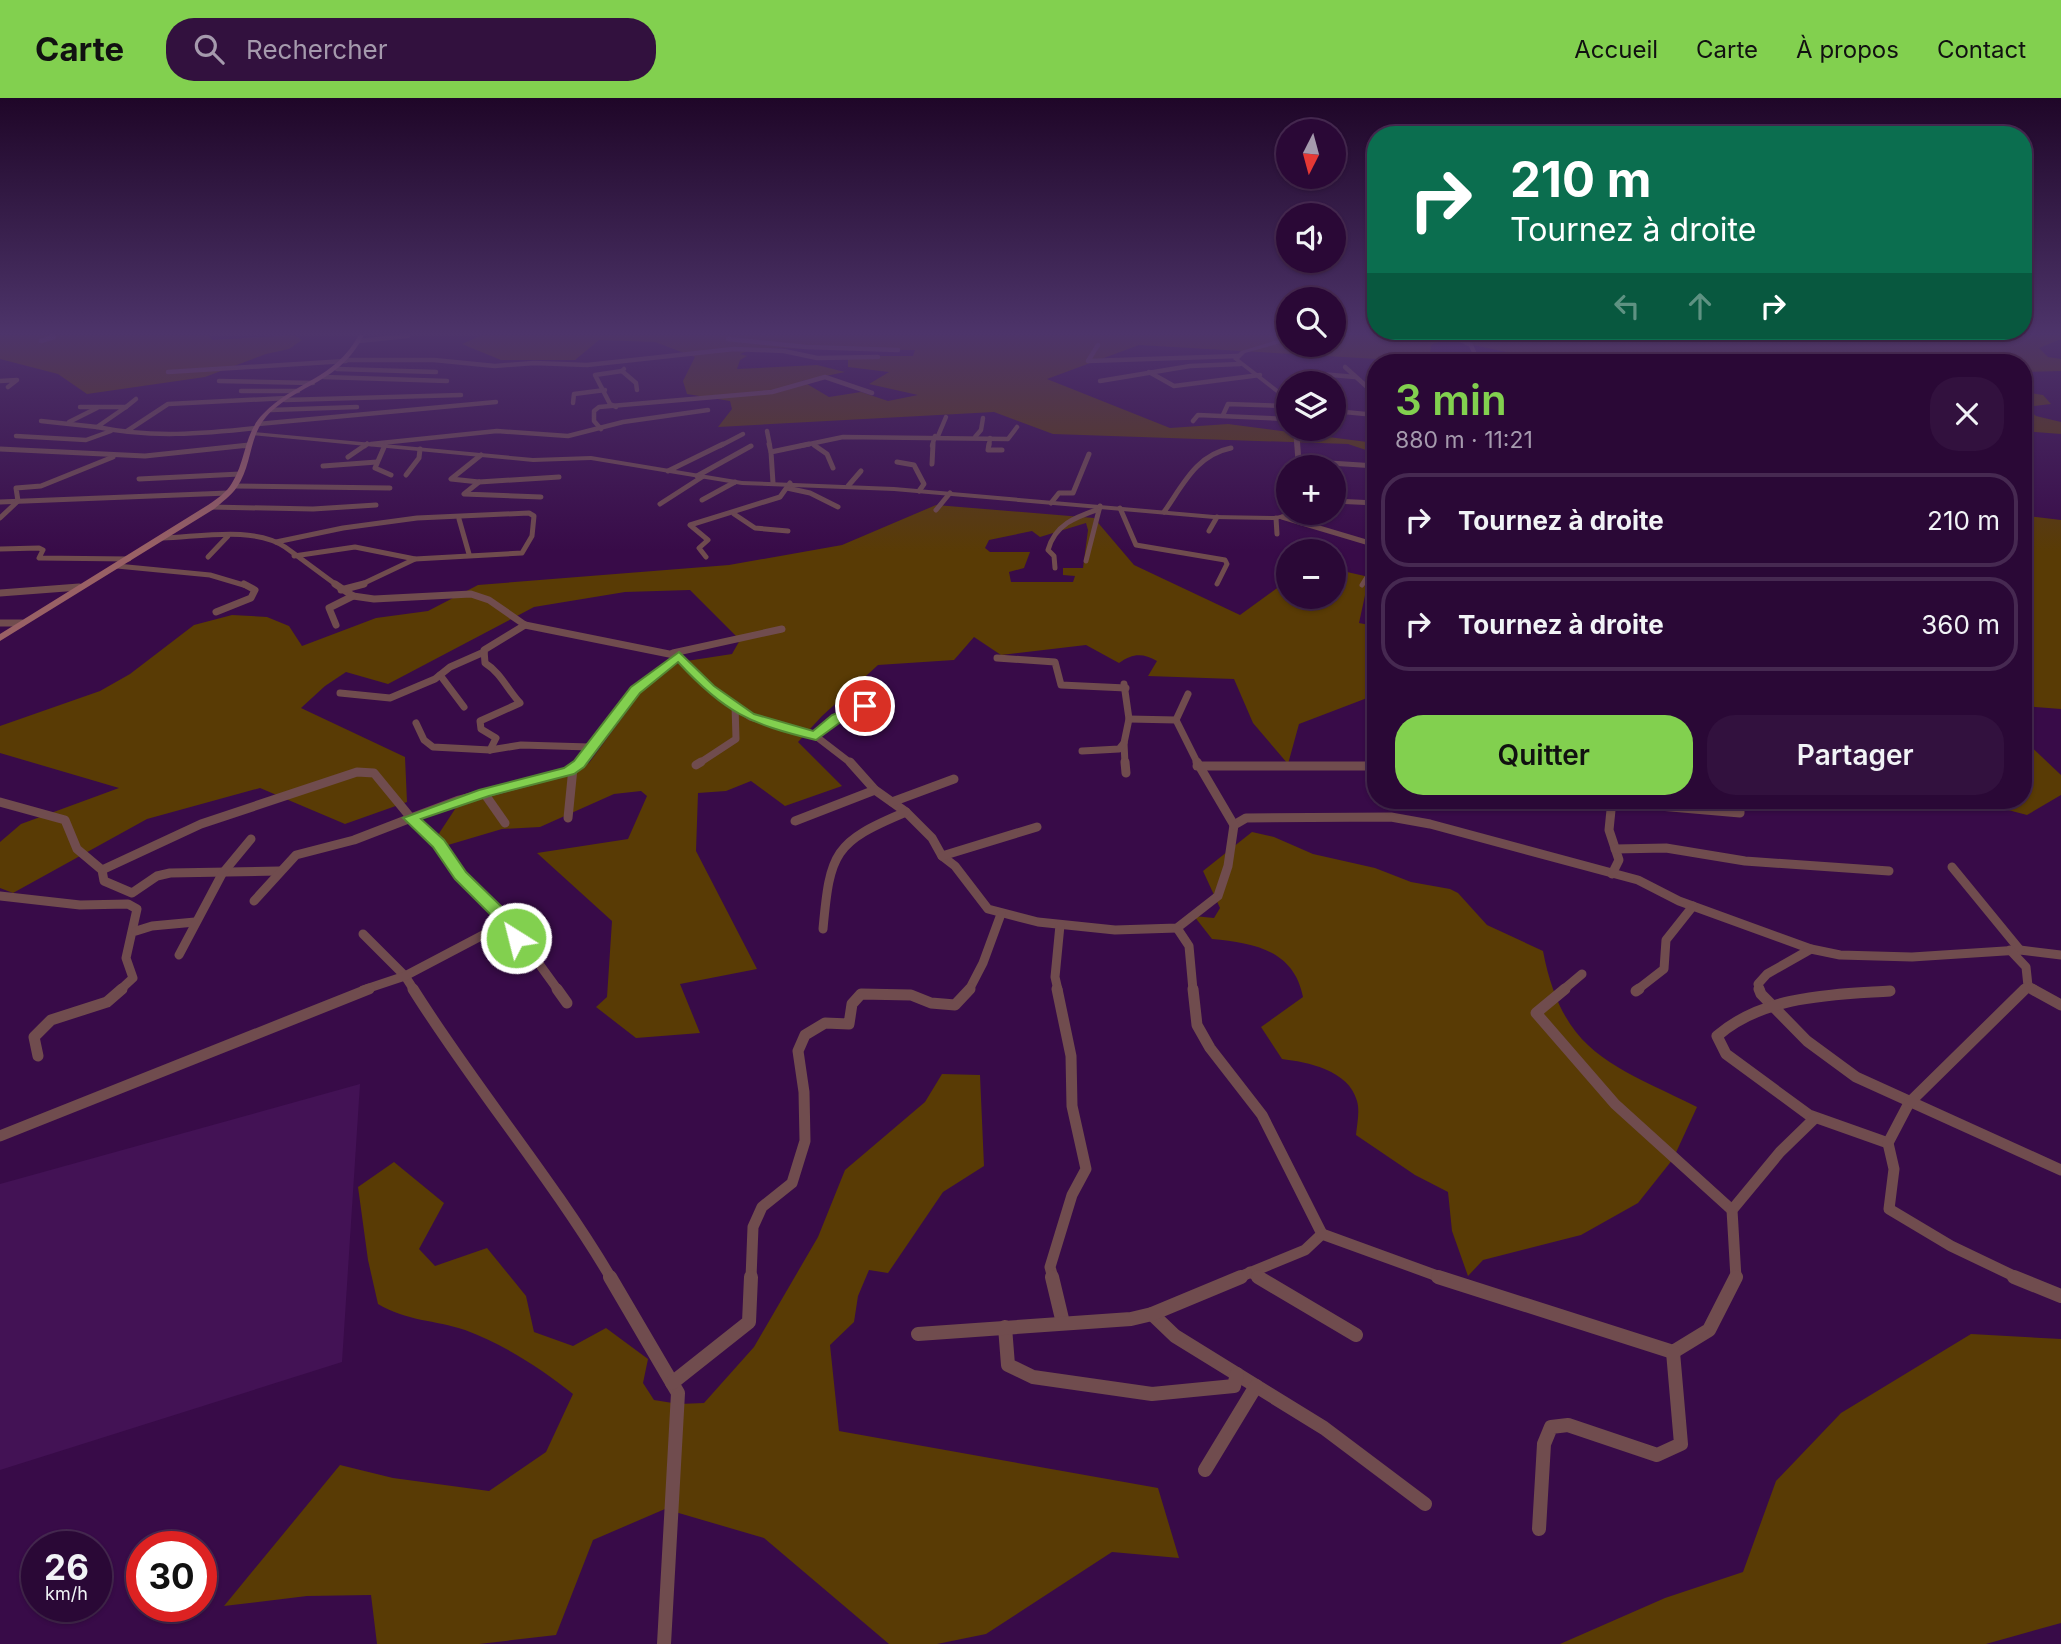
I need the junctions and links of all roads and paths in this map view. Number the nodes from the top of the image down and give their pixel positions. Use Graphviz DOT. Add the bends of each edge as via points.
graph roads {
  1 [pos="98,407"];
  2 [pos="126,407"];
  3 [pos="163,407"];
  4 [pos="275,407"];
  5 [pos="351,407"];
  6 [pos="450,407"];
  7 [pos="615,407"];
  8 [pos="630,407"];
  9 [pos="1227,407"];
  10 [pos="271,410"];
  11 [pos="708,410"];
  12 [pos="1346,412"];
  13 [pos="1367,414"];
  14 [pos="1223,415"];
  15 [pos="946,417"];
  16 [pos="983,418"];
  17 [pos="1276,418"];
  18 [pos="639,419"];
  19 [pos="41,421"];
  20 [pos="1193,421"];
  21 [pos="67,423"];
  22 [pos="97,427"];
  23 [pos="1017,427"];
  24 [pos="256,429"];
  25 [pos="601,429"];
  26 [pos="113,430"];
  27 [pos="127,431"];
  28 [pos="767,431"];
  29 [pos="743,434"];
  30 [pos="16,436"];
  31 [pos="936,436"];
  32 [pos="975,437"];
  33 [pos="990,438"];
  34 [pos="369,444"];
  35 [pos="385,445"];
  36 [pos="814,445"];
  37 [pos="248,446"];
  38 [pos="751,446"];
  39 [pos="1231,448"];
  40 [pos="0,449"];
  41 [pos="420,449"];
  42 [pos="1002,450"];
  43 [pos="771,452"];
  44 [pos="1088,454"];
  45 [pos="117,455"];
  46 [pos="481,455"];
  47 [pos="348,457"];
  48 [pos="897,462"];
  49 [pos="377,463"];
  50 [pos="932,464"];
  51 [pos="1346,465"];
  52 [pos="323,466"];
  53 [pos="1367,466"];
  54 [pos="833,468"];
  55 [pos="668,471"];
  56 [pos="861,471"];
  57 [pos="240,474"];
  58 [pos="391,475"];
  59 [pos="406,475"];
  60 [pos="559,477"];
  61 [pos="700,477"];
  62 [pos="139,479"];
  63 [pos="479,482"];
  64 [pos="736,482"];
  65 [pos="772,483"];
  66 [pos="789,486"];
  67 [pos="848,486"];
  68 [pos="390,488"];
  69 [pos="231,490"];
  70 [pos="919,491"];
  71 [pos="950,494"];
  72 [pos="541,497"];
  73 [pos="702,500"];
  74 [pos="18,501"];
  75 [pos="0,502"];
  76 [pos="1346,502"];
  77 [pos="1051,503"];
  78 [pos="1367,503"];
  79 [pos="660,504"];
  80 [pos="376,505"];
  81 [pos="212,507"];
  82 [pos="838,507"];
  83 [pos="1099,507"];
  84 [pos="1119,508"];
  85 [pos="936,510"];
  86 [pos="1164,512"];
  87 [pos="734,514"];
  88 [pos="1217,517"];
  89 [pos="1276,517"];
  90 [pos="0,518"];
  91 [pos="460,519"];
  92 [pos="1279,525"];
  93 [pos="1307,525"];
  94 [pos="788,531"];
  95 [pos="1209,531"];
  96 [pos="1278,534"];
  97 [pos="228,536"];
  98 [pos="163,538"];
  99 [pos="276,542"];
  100 [pos="1367,542"];
  101 [pos="0,550"];
  102 [pos="469,554"];
  103 [pos="208,556"];
  104 [pos="293,556"];
  105 [pos="706,557"];
  106 [pos="129,559"];
  107 [pos="415,559"];
  108 [pos="1086,561"];
  109 [pos="117,566"];
  110 [pos="1055,568"];
  111 [pos="1367,577"];
  112 [pos="1217,584"];
  113 [pos="1362,585"];
  114 [pos="79,587"];
  115 [pos="341,590"];
  116 [pos="0,593"];
  117 [pos="353,596"];
  118 [pos="216,612"];
  119 [pos="0,623"];
  120 [pos="22,623"];
  121 [pos="336,625"];
  122 [pos="525,625"];
  123 [pos="782,629"];
  124 [pos="0,638"];
  125 [pos="484,652"];
  126 [pos="675,655"];
  127 [pos="997,658"];
  128 [pos="440,675"];
  129 [pos="340,693"];
  130 [pos="1188,694"];
  131 [pos="883,700"];
  132 [pos="735,705"];
  133 [pos="464,707"];
  134 [pos="1129,719"];
  135 [pos="1176,720"];
  136 [pos="416,723"];
  137 [pos="816,736"];
  138 [pos="1124,743"];
  139 [pos="590,747"];
  140 [pos="489,750"];
  141 [pos="1082,751"];
  142 [pos="696,765"];
  143 [pos="1197,766"];
  144 [pos="1367,766"];
  145 [pos="573,768"];
  146 [pos="1126,773"];
  147 [pos="954,779"];
  148 [pos="875,790"];
  149 [pos="484,793"];
  150 [pos="0,802"];
  151 [pos="892,802"];
  152 [pos="1611,809"];
  153 [pos="1694,809"];
  154 [pos="1740,809"];
  155 [pos="906,812"];
  156 [pos="411,818"];
  157 [pos="568,818"];
  158 [pos="795,821"];
  159 [pos="505,823"];
  160 [pos="1234,825"];
  161 [pos="1037,827"];
  162 [pos="251,839"];
  163 [pos="1615,849"];
  164 [pos="942,856"];
  165 [pos="1952,867"];
  166 [pos="102,870"];
  167 [pos="279,871"];
  168 [pos="1889,871"];
  169 [pos="222,874"];
  170 [pos="1612,874"];
  171 [pos="0,896"];
  172 [pos="254,901"];
  173 [pos="1693,906"];
  174 [pos="1001,914"];
  175 [pos="195,922"];
  176 [pos="502,925"];
  177 [pos="1060,925"];
  178 [pos="1177,928"];
  179 [pos="823,929"];
  180 [pos="136,931"];
  181 [pos="363,934"];
  182 [pos="1811,949"];
  183 [pos="2015,950"];
  184 [pos="179,955"];
  185 [pos="2061,955"];
  186 [pos="1582,974"];
  187 [pos="405,975"];
  188 [pos="2028,986"];
  189 [pos="1891,990"];
  190 [pos="1636,991"];
  191 [pos="567,1003"];
  192 [pos="2061,1004"];
  193 [pos="1773,1007"];
  194 [pos="38,1056"];
  195 [pos="1909,1103"];
  196 [pos="1815,1118"];
  197 [pos="0,1136"];
  198 [pos="1888,1143"];
  199 [pos="2061,1170"];
  200 [pos="1732,1210"];
  201 [pos="1322,1234"];
  202 [pos="1250,1272"];
  203 [pos="2061,1296"];
  204 [pos="1152,1314"];
  205 [pos="1063,1323"];
  206 [pos="1005,1327"];
  207 [pos="918,1334"];
  208 [pos="1356,1335"];
  209 [pos="1673,1352"];
  210 [pos="1237,1374"];
  211 [pos="672,1383"];
  212 [pos="1256,1386"];
  213 [pos="1205,1470"];
  214 [pos="1425,1504"];
  215 [pos="1539,1529"];
  216 [pos="664,1644"];
  1 -- 21 [label="street"];
  2 -- 22 [label="street"];
  3 -- 27 [label="street"];
  4 -- 10 [label="main road"];
  5 -- 10 [label="street"];
  6 -- 24 [label="street"];
  7 -- 25 [label="street" via="595,410 594,421"];
  8 -- 18 [label="street"];
  9 -- 14 [label="street"];
  10 -- 24 [label="main road"];
  11 -- 18 [label="street"];
  12 -- 13 [label="street"];
  14 -- 17 [label="street"];
  14 -- 20 [label="street" via="1199,415"];
  15 -- 31 [label="street"];
  16 -- 32 [label="street"];
  18 -- 25 [label="street"];
  19 -- 21 [label="street"];
  21 -- 22 [label="street"];
  22 -- 26 [label="street"];
  23 -- 33 [label="street" via="1008,439"];
  24 -- 27 [label="street" via="173,435"];
  24 -- 34 [label="street"];
  24 -- 37 [label="main road"];
  25 -- 34 [label="street" via="568,436 483,431"];
  26 -- 27 [label="street"];
  26 -- 30 [label="street" via="86,440"];
  28 -- 43 [label="street"];
  29 -- 55 [label="street"];
  31 -- 32 [label="street"];
  31 -- 36 [label="street" via="843,437"];
  31 -- 50 [label="street"];
  32 -- 33 [label="street"];
  33 -- 42 [label="street" via="988,450"];
  34 -- 35 [label="street"];
  34 -- 47 [label="street"];
  35 -- 41 [label="street"];
  35 -- 49 [label="street"];
  36 -- 43 [label="street"];
  36 -- 54 [label="street" via="827,454"];
  37 -- 45 [label="street"];
  37 -- 57 [label="main road"];
  38 -- 61 [label="street"];
  39 -- 86 [label="street" via="1214,450 1191,469"];
  40 -- 45 [label="street"];
  41 -- 46 [label="street"];
  41 -- 59 [label="street"];
  43 -- 65 [label="street"];
  44 -- 77 [label="street" via="1073,493 1059,493"];
  45 -- 74 [label="street" via="48,483 16,488"];
  46 -- 55 [label="street" via="533,460 591,458"];
  46 -- 63 [label="street" via="451,479"];
  48 -- 70 [label="street" via="914,465 924,484"];
  49 -- 52 [label="street"];
  49 -- 58 [label="street" via="376,470"];
  51 -- 53 [label="street"];
  55 -- 61 [label="street"];
  56 -- 67 [label="street"];
  57 -- 62 [label="street"];
  57 -- 69 [label="main road"];
  60 -- 63 [label="street"];
  61 -- 64 [label="street"];
  61 -- 79 [label="street"];
  63 -- 72 [label="street" via="464,494"];
  64 -- 65 [label="street"];
  64 -- 73 [label="street"];
  65 -- 66 [label="street"];
  66 -- 67 [label="street"];
  66 -- 82 [label="street"];
  66 -- 87 [label="street" via="780,496"];
  67 -- 70 [label="street"];
  68 -- 69 [label="street"];
  69 -- 74 [label="street"];
  69 -- 81 [label="main road"];
  70 -- 71 [label="street"];
  71 -- 77 [label="street"];
  71 -- 85 [label="street"];
  74 -- 75 [label="street"];
  74 -- 90 [label="street"];
  76 -- 78 [label="street"];
  77 -- 83 [label="street"];
  80 -- 81 [label="street"];
  81 -- 98 [label="main road"];
  83 -- 84 [label="street"];
  83 -- 108 [label="street"];
  83 -- 110 [label="street" via="1058,528 1048,550"];
  84 -- 86 [label="street"];
  84 -- 112 [label="street" via="1136,545 1227,562"];
  86 -- 88 [label="street"];
  87 -- 94 [label="street" via="755,528"];
  87 -- 105 [label="street" via="690,525 708,540 699,548"];
  88 -- 89 [label="street"];
  88 -- 95 [label="street"];
  91 -- 99 [label="street" via="373,524"];
  91 -- 102 [label="street"];
  91 -- 102 [label="street" via="534,516 524,552"];
  92 -- 96 [label="street"];
  93 -- 100 [label="street"];
  97 -- 98 [label="street"];
  97 -- 99 [label="street"];
  97 -- 103 [label="street"];
  98 -- 106 [label="main road"];
  99 -- 104 [label="street"];
  101 -- 106 [label="street" via="39,548 43,550 40,558"];
  102 -- 107 [label="street"];
  104 -- 107 [label="street" via="355,547"];
  104 -- 115 [label="street"];
  106 -- 109 [label="main road"];
  107 -- 115 [label="street" via="365,584"];
  109 -- 114 [label="main road"];
  109 -- 118 [label="street" via="190,571 246,582 255,590 251,598"];
  111 -- 113 [label="street"];
  114 -- 116 [label="street"];
  114 -- 120 [label="main road"];
  115 -- 117 [label="street"];
  117 -- 121 [label="street" via="330,608"];
  117 -- 122 [label="street" via="471,594 489,600"];
  119 -- 120 [label="street"];
  120 -- 124 [label="main road"];
  122 -- 125 [label="street" via="486,646"];
  122 -- 126 [label="street"];
  123 -- 126 [label="street"];
  125 -- 128 [label="street"];
  125 -- 140 [label="street" via="485,663 499,671 504,685 520,703 480,721 479,727 496,738"];
  126 -- 132 [label="street" via="710,689"];
  126 -- 139 [label="street" via="644,681"];
  127 -- 134 [label="street" via="1055,662 1061,685 1124,685"];
  128 -- 129 [label="street" via="390,698"];
  128 -- 133 [label="street"];
  130 -- 135 [label="street"];
  131 -- 137 [label="street" via="837,718"];
  132 -- 137 [label="street" via="750,717"];
  132 -- 142 [label="street" via="736,739"];
  134 -- 135 [label="street"];
  134 -- 138 [label="street"];
  135 -- 143 [label="street"];
  136 -- 140 [label="street" via="433,747"];
  137 -- 148 [label="street" via="845,756"];
  138 -- 141 [label="street" via="1119,749"];
  138 -- 146 [label="street"];
  139 -- 140 [label="street" via="521,745"];
  139 -- 145 [label="street"];
  143 -- 144 [label="street"];
  143 -- 160 [label="street"];
  145 -- 149 [label="street"];
  145 -- 157 [label="street"];
  147 -- 151 [label="street"];
  148 -- 151 [label="street"];
  148 -- 158 [label="street"];
  149 -- 156 [label="street"];
  149 -- 159 [label="street"];
  150 -- 166 [label="street" via="65,820 77,849"];
  151 -- 155 [label="street"];
  152 -- 163 [label="street" via="1609,830"];
  153 -- 154 [label="street" via="1740,813"];
  155 -- 164 [label="street" via="932,838"];
  155 -- 179 [label="street" via="864,829 837,849 827,876"];
  156 -- 166 [label="street" via="374,773 357,772 201,824"];
  156 -- 167 [label="street" via="296,855"];
  156 -- 176 [label="street" via="498,913"];
  160 -- 170 [label="street" via="1266,816 1391,817"];
  160 -- 178 [label="street" via="1216,900"];
  161 -- 164 [label="street"];
  162 -- 169 [label="street"];
  163 -- 168 [label="street" via="1667,848 1745,861"];
  163 -- 170 [label="street" via="1619,860"];
  164 -- 174 [label="street" via="988,909"];
  165 -- 183 [label="street"];
  166 -- 169 [label="street" via="104,881 132,893 157,876"];
  167 -- 169 [label="street"];
  167 -- 172 [label="street"];
  169 -- 175 [label="street"];
  170 -- 173 [label="street" via="1638,880"];
  171 -- 180 [label="street" via="80,905 128,904 137,909"];
  173 -- 182 [label="street"];
  173 -- 190 [label="street" via="1666,940 1664,969"];
  174 -- 177 [label="street"];
  174 -- 211 [label="street" via="976,978 954,1005 911,995 862,994 852,1004 849,1024 825,1023 805,1035 798,1051 805,1141 792,1183 762,1207 753,1227 749,1322"];
  175 -- 180 [label="street"];
  175 -- 184 [label="street"];
  176 -- 187 [label="street"];
  176 -- 191 [label="street" via="529,950"];
  177 -- 178 [label="street" via="1132,932"];
  177 -- 205 [label="street" via="1055,977 1071,1056 1072,1106 1086,1169 1072,1195 1050,1266"];
  178 -- 201 [label="street" via="1189,946 1197,1025 1262,1115"];
  180 -- 194 [label="street" via="125,950 124,963 133,978 107,1002 51,1020 34,1037"];
  181 -- 187 [label="street"];
  182 -- 183 [label="street" via="1840,956 1881,957"];
  182 -- 193 [label="street" via="1766,974 1758,984"];
  183 -- 185 [label="street"];
  183 -- 188 [label="street" via="2025,967"];
  186 -- 200 [label="street" via="1536,1013 1615,1104"];
  187 -- 197 [label="street"];
  187 -- 211 [label="street" via="448,1045 517,1135 597,1255"];
  188 -- 192 [label="street"];
  188 -- 195 [label="street"];
  189 -- 193 [label="street" via="1827,995"];
  193 -- 195 [label="street" via="1807,1041 1856,1077"];
  193 -- 196 [label="street" via="1739,1018 1717,1036 1726,1054"];
  195 -- 198 [label="street"];
  195 -- 199 [label="street"];
  196 -- 198 [label="street"];
  196 -- 200 [label="street"];
  198 -- 203 [label="street" via="1894,1169 1889,1209 2018,1279"];
  200 -- 209 [label="street" via="1736,1279 1709,1330"];
  201 -- 202 [label="street" via="1306,1250"];
  201 -- 209 [label="street" via="1491,1296"];
  202 -- 204 [label="street"];
  202 -- 208 [label="street"];
  204 -- 205 [label="street"];
  204 -- 210 [label="street" via="1175,1336"];
  205 -- 206 [label="street"];
  206 -- 207 [label="street"];
  206 -- 210 [label="street" via="1009,1365 1032,1377 1152,1394 1234,1386"];
  209 -- 215 [label="street" via="1681,1444 1657,1455 1568,1425 1551,1427 1544,1444"];
  210 -- 212 [label="street"];
  211 -- 216 [label="street" via="678,1393"];
  212 -- 213 [label="street"];
  212 -- 214 [label="street" via="1324,1427"];
}
